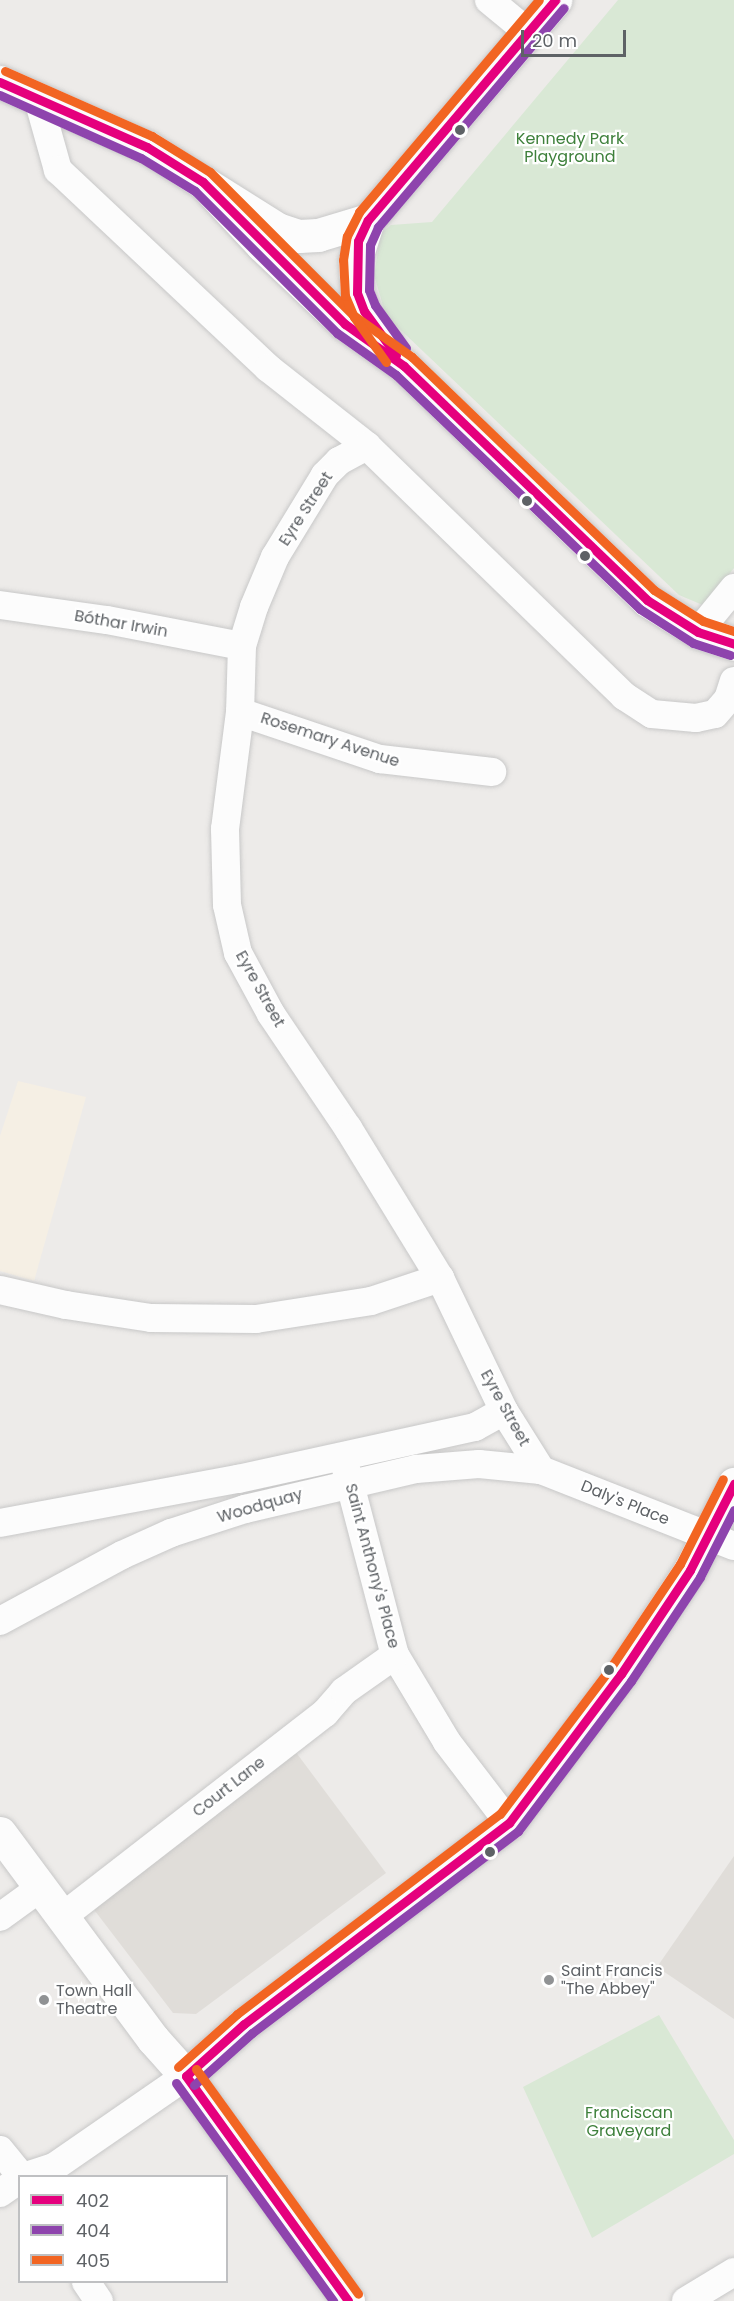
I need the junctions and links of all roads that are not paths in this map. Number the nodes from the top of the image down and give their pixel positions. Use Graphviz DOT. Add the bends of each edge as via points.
graph roads {
  1 [pos="489,0"];
  2 [pos="555,0"];
  3 [pos="529,33"];
  4 [pos="0,82"];
  5 [pos="38,99"];
  6 [pos="203,182"];
  7 [pos="368,220"];
  8 [pos="404,366"];
  9 [pos="367,446"];
  10 [pos="734,588"];
  11 [pos="0,605"];
  12 [pos="698,632"];
  13 [pos="734,644"];
  14 [pos="242,646"];
  15 [pos="734,681"];
  16 [pos="240,712"];
  17 [pos="492,772"];
  18 [pos="440,1278"];
  19 [pos="0,1290"];
  20 [pos="504,1411"];
  21 [pos="346,1468"];
  22 [pos="541,1470"];
  23 [pos="734,1484"];
  24 [pos="0,1523"];
  25 [pos="722,1540"];
  26 [pos="0,1621"];
  27 [pos="395,1655"];
  28 [pos="508,1823"];
  29 [pos="0,1833"];
  30 [pos="40,1888"];
  31 [pos="0,1917"];
  32 [pos="62,1917"];
  33 [pos="186,2076"];
  34 [pos="0,2150"];
  35 [pos="20,2175"];
  36 [pos="31,2175"];
  37 [pos="18,2181"];
  38 [pos="0,2193"];
  39 [pos="734,2272"];
  40 [pos="87,2283"];
  41 [pos="99,2301"];
  42 [pos="348,2301"];
  43 [pos="686,2301"];
  1 -- 3 [label="street"];
  2 -- 3 [label="main road"];
  3 -- 7 [label="main road"];
  4 -- 5 [label="main road"];
  5 -- 6 [label="main road" via="147,147"];
  5 -- 9 [label="street" via="58,170 268,368"];
  6 -- 7 [label="main road" via="277,229 299,236 341,231"];
  6 -- 8 [label="main road" via="345,324"];
  7 -- 8 [label="main road" via="355,261 357,293 364,311"];
  8 -- 12 [label="main road" via="646,600"];
  9 -- 14 [label="street, Eyre Street" via="339,461 298,518 275,557"];
  9 -- 15 [label="street" via="598,672 652,714 673,719 715,714 728,699"];
  10 -- 12 [label="street"];
  11 -- 14 [label="street, Bóthar Irwin" via="107,620"];
  12 -- 13 [label="main road"];
  14 -- 16 [label="street, Eyre Street"];
  16 -- 17 [label="street, Rosemary Avenue" via="380,759"];
  16 -- 18 [label="street, Eyre Street" via="225,829 227,905 238,952 272,1014"];
  18 -- 19 [label="street" via="371,1301 256,1319 151,1318"];
  18 -- 20 [label="street, Eyre Street"];
  20 -- 21 [label="street, Woodquay" via="475,1427"];
  20 -- 22 [label="street, Eyre Street"];
  21 -- 22 [label="street, Woodquay" via="416,1469 479,1464"];
  21 -- 24 [label="street, Woodquay" via="238,1479"];
  21 -- 26 [label="street, Woodquay" via="245,1509 171,1533"];
  21 -- 27 [label="street, Saint Anthony's Place"];
  22 -- 25 [label="street, Daly's Place"];
  23 -- 25 [label="main road"];
  25 -- 28 [label="main road"];
  27 -- 28 [label="street, Saint Anthony's Place" via="447,1742"];
  27 -- 32 [label="street, Court Lane" via="344,1691 325,1713"];
  28 -- 33 [label="main road" via="244,2024"];
  29 -- 30 [label="main road"];
  30 -- 31 [label="street"];
  30 -- 32 [label="main road"];
  32 -- 33 [label="main road"];
  33 -- 36 [label="street" via="54,2167"];
  33 -- 42 [label="main road"];
  34 -- 35 [label="street"];
  37 -- 38 [label="street"];
  39 -- 43 [label="street"];
  40 -- 41 [label="street"];
}
